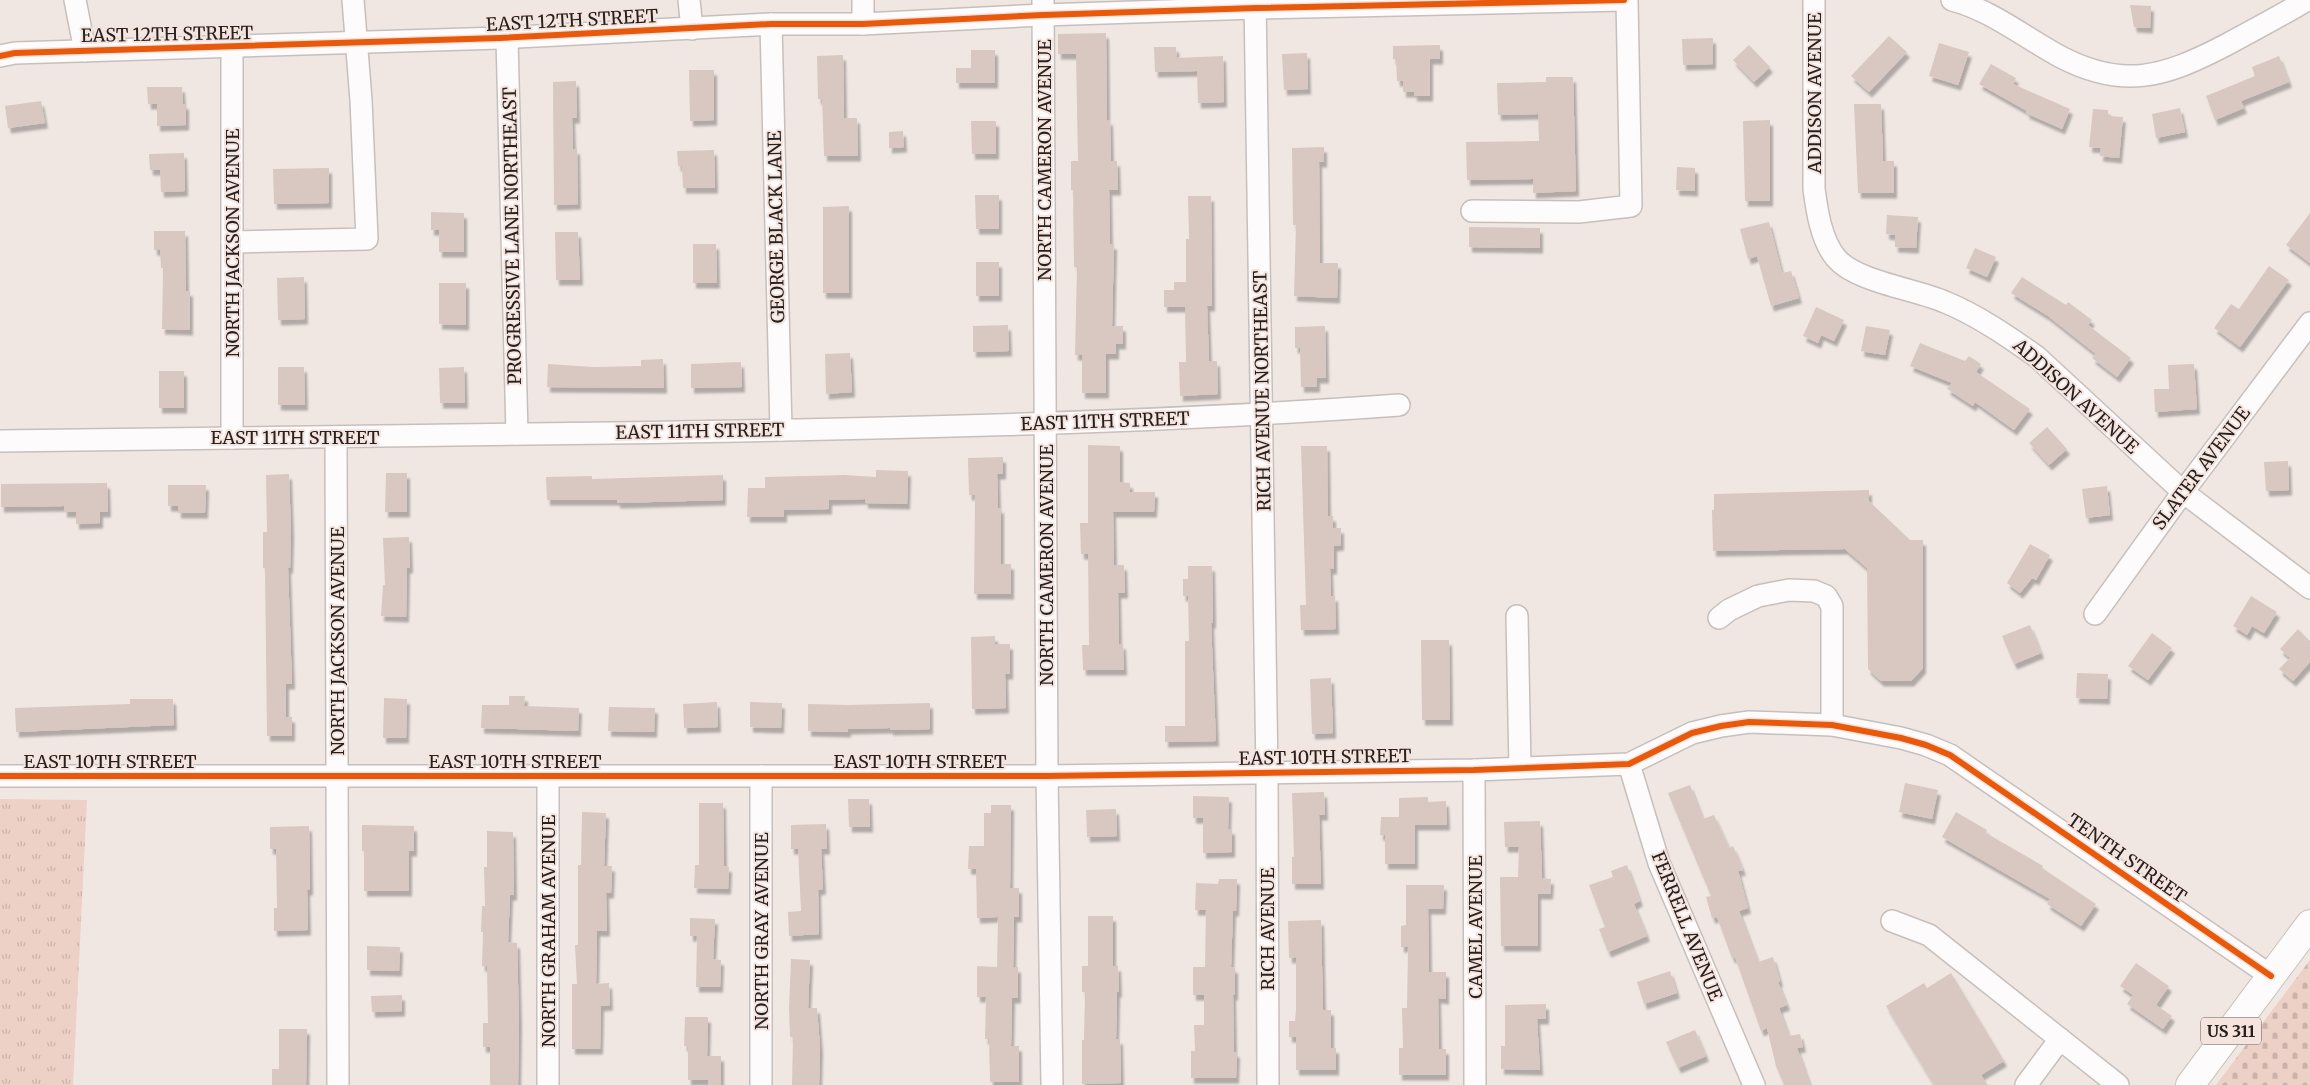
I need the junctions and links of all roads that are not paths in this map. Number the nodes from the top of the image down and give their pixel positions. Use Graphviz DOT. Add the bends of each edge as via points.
graph roads {
  1 [pos="75,0"];
  2 [pos="353,0"];
  3 [pos="689,0"];
  4 [pos="864,0"];
  5 [pos="1626,0"];
  6 [pos="1814,0"];
  7 [pos="1952,0"];
  8 [pos="2307,0"];
  9 [pos="1256,4"];
  10 [pos="1043,7"];
  11 [pos="771,24"];
  12 [pos="863,24"];
  13 [pos="692,29"];
  14 [pos="507,38"];
  15 [pos="356,43"];
  16 [pos="232,48"];
  17 [pos="85,51"];
  18 [pos="0,56"];
  19 [pos="1472,211"];
  20 [pos="232,242"];
  21 [pos="2310,323"];
  22 [pos="1399,405"];
  23 [pos="1262,415"];
  24 [pos="1045,424"];
  25 [pos="781,430"];
  26 [pos="517,434"];
  27 [pos="232,438"];
  28 [pos="336,438"];
  29 [pos="0,440"];
  30 [pos="2182,492"];
  31 [pos="2310,588"];
  32 [pos="2095,614"];
  33 [pos="1517,616"];
  34 [pos="1719,618"];
  35 [pos="1832,725"];
  36 [pos="1629,764"];
  37 [pos="1520,768"];
  38 [pos="1474,770"];
  39 [pos="1267,774"];
  40 [pos="0,776"];
  41 [pos="338,776"];
  42 [pos="548,776"];
  43 [pos="761,776"];
  44 [pos="1048,776"];
  45 [pos="1892,921"];
  46 [pos="2310,924"];
  47 [pos="2271,976"];
  48 [pos="2060,1039"];
  49 [pos="2105,1081"];
  50 [pos="338,1085"];
  51 [pos="548,1085"];
  52 [pos="761,1085"];
  53 [pos="1052,1085"];
  54 [pos="1268,1085"];
  55 [pos="1475,1085"];
  56 [pos="1754,1085"];
  57 [pos="2026,1085"];
  58 [pos="2190,1085"];
  1 -- 17 [label="street"];
  2 -- 15 [label="street"];
  3 -- 13 [label="street"];
  4 -- 12 [label="street"];
  5 -- 9 [label="street, EAST 12TH STREET"];
  5 -- 19 [label="street" via="1631,206 1579,212"];
  6 -- 30 [label="street, ADDISON AVENUE" via="1814,189 1818,213 1836,258 1848,268 1870,278 1947,302 2011,338"];
  7 -- 8 [label="street" via="1990,15 2061,57 2091,69 2130,77 2170,71 2193,62"];
  9 -- 10 [label="street, EAST 12TH STREET"];
  9 -- 23 [label="street, RICH AVENUE NORTHEAST"];
  10 -- 12 [label="street, EAST 12TH STREET"];
  10 -- 24 [label="street, NORTH CAMERON AVENUE"];
  11 -- 12 [label="street, EAST 12TH STREET"];
  11 -- 13 [label="street, EAST 12TH STREET"];
  11 -- 25 [label="street, GEORGE BLACK LANE"];
  13 -- 14 [label="street, EAST 12TH STREET"];
  14 -- 15 [label="street, EAST 12TH STREET"];
  14 -- 26 [label="street, PROGRESSIVE LANE NORTHEAST"];
  15 -- 16 [label="street, EAST 12TH STREET"];
  15 -- 20 [label="street" via="367,239"];
  16 -- 17 [label="street, EAST 12TH STREET"];
  16 -- 20 [label="street, NORTH JACKSON AVENUE"];
  17 -- 18 [label="street, EAST 12TH STREET"];
  20 -- 27 [label="street, NORTH JACKSON AVENUE"];
  21 -- 30 [label="street, SLATER AVENUE"];
  22 -- 23 [label="street, EAST 11TH STREET"];
  23 -- 24 [label="street, EAST 11TH STREET"];
  23 -- 39 [label="street, RICH AVENUE NORTHEAST"];
  24 -- 25 [label="street, EAST 11TH STREET"];
  24 -- 44 [label="street, NORTH CAMERON AVENUE"];
  25 -- 26 [label="street, EAST 11TH STREET"];
  26 -- 28 [label="street, EAST 11TH STREET"];
  27 -- 28 [label="street, EAST 11TH STREET"];
  27 -- 29 [label="street, EAST 11TH STREET"];
  28 -- 41 [label="street, NORTH JACKSON AVENUE"];
  30 -- 31 [label="street, ADDISON AVENUE"];
  30 -- 32 [label="street, SLATER AVENUE"];
  33 -- 37 [label="street"];
  34 -- 35 [label="street" via="1742,602 1773,592 1814,591 1826,596 1832,606"];
  35 -- 36 [label="street, EAST 10TH STREET" via="1749,722 1721,726 1692,733"];
  35 -- 47 [label="street, TENTH STREET" via="1926,745 1966,765"];
  36 -- 37 [label="street, EAST 10TH STREET"];
  36 -- 56 [label="street, FERRELL AVENUE" via="1659,863"];
  37 -- 38 [label="street, EAST 10TH STREET"];
  38 -- 39 [label="street, EAST 10TH STREET"];
  38 -- 55 [label="street, CAMEL AVENUE"];
  39 -- 44 [label="street, EAST 10TH STREET"];
  39 -- 54 [label="street, RICH AVENUE"];
  40 -- 41 [label="street, EAST 10TH STREET"];
  41 -- 42 [label="street, EAST 10TH STREET"];
  41 -- 50 [label="street, NORTH JACKSON AVENUE"];
  42 -- 43 [label="street, EAST 10TH STREET"];
  42 -- 51 [label="street, NORTH GRAHAM AVENUE"];
  43 -- 44 [label="street, EAST 10TH STREET"];
  43 -- 52 [label="street, NORTH GRAY AVENUE"];
  44 -- 53 [label="street, NORTH CAMERON AVENUE"];
  45 -- 48 [label="street" via="1929,936"];
  46 -- 47 [label="main road, US 311"];
  47 -- 58 [label="main road, US 311"];
  48 -- 49 [label="street"];
  48 -- 57 [label="street"];
}
